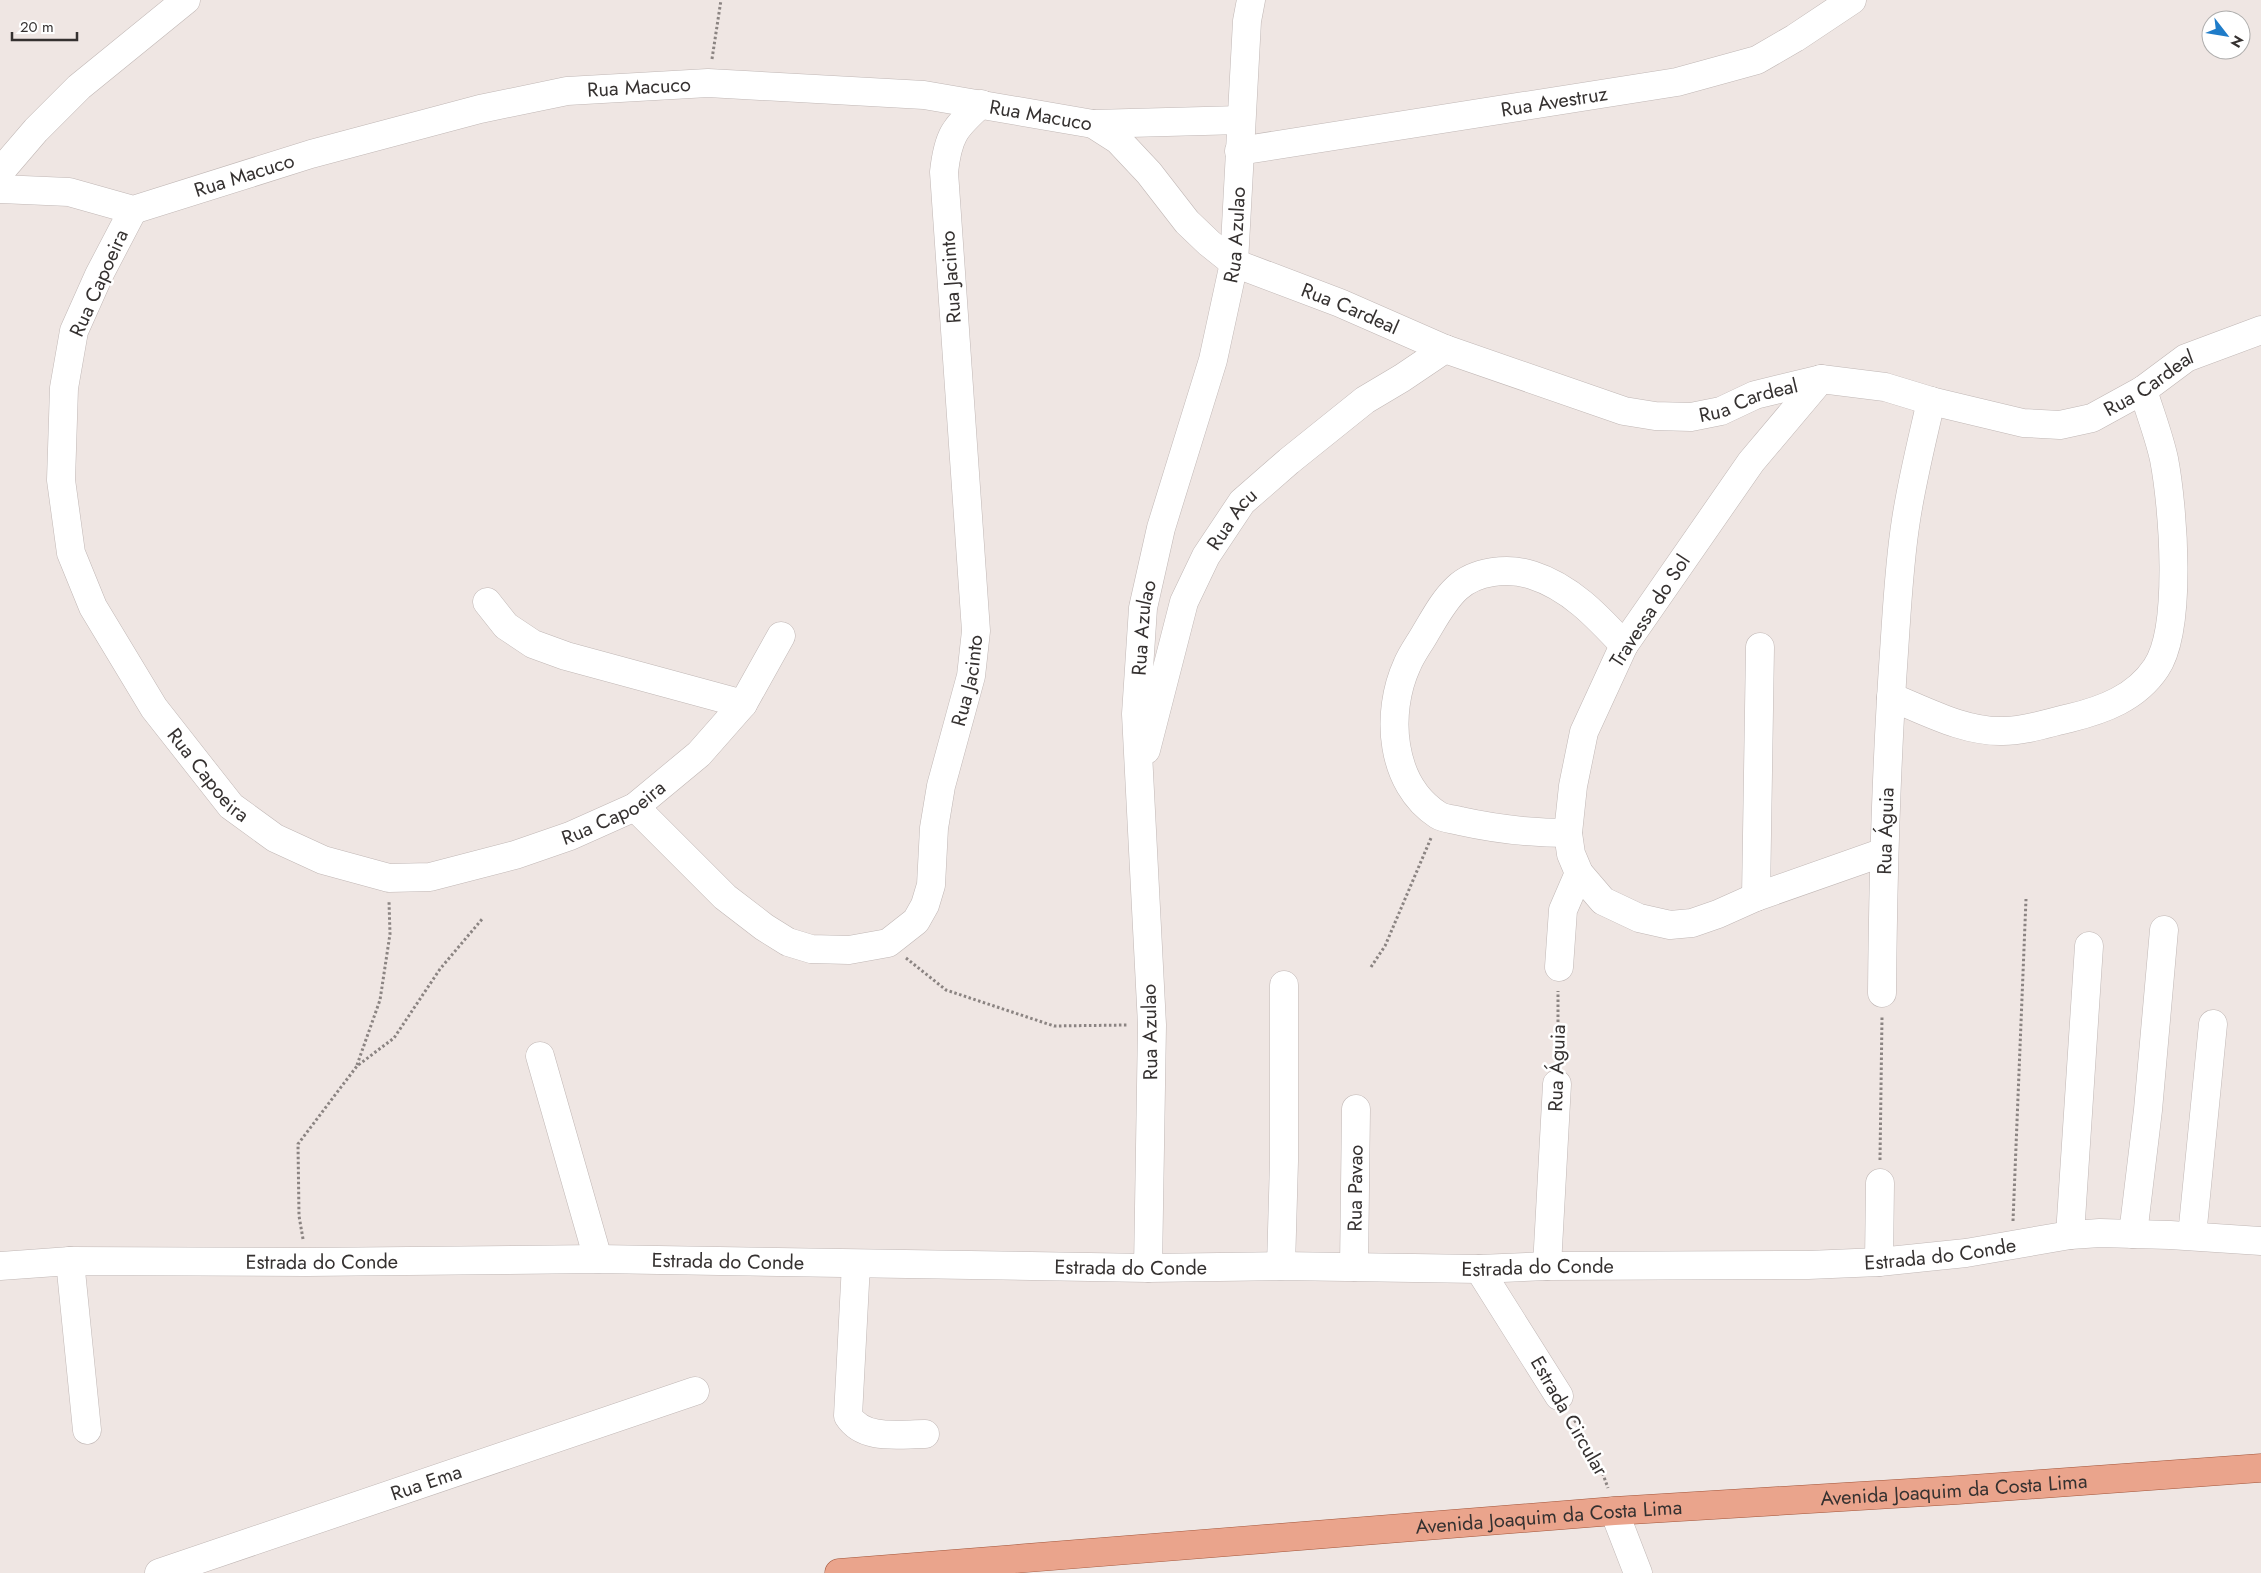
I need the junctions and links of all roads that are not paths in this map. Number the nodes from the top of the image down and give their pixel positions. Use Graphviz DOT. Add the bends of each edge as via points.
graph roads {
  1 [pos="186,0"];
  2 [pos="1251,0"];
  3 [pos="1852,0"];
  4 [pos="981,104"];
  5 [pos="1241,120"];
  6 [pos="1093,124"];
  7 [pos="1239,151"];
  8 [pos="0,172"];
  9 [pos="0,189"];
  10 [pos="133,210"];
  11 [pos="1234,263"];
  12 [pos="2261,330"];
  13 [pos="1445,348"];
  14 [pos="1821,380"];
  15 [pos="2143,390"];
  16 [pos="1931,401"];
  17 [pos="487,602"];
  18 [pos="782,636"];
  19 [pos="1624,645"];
  20 [pos="1760,647"];
  21 [pos="1891,697"];
  22 [pos="743,704"];
  23 [pos="1140,775"];
  24 [pos="635,807"];
  25 [pos="1568,833"];
  26 [pos="1884,852"];
  27 [pos="1579,873"];
  28 [pos="1756,897"];
  29 [pos="2164,930"];
  30 [pos="2089,946"];
  31 [pos="1559,967"];
  32 [pos="1284,985"];
  33 [pos="1882,994"];
  34 [pos="2213,1024"];
  35 [pos="540,1056"];
  36 [pos="1557,1084"];
  37 [pos="1356,1108"];
  38 [pos="1880,1184"];
  39 [pos="2133,1234"];
  40 [pos="2070,1235"];
  41 [pos="2192,1236"];
  42 [pos="2261,1242"];
  43 [pos="598,1259"];
  44 [pos="70,1261"];
  45 [pos="1879,1262"];
  46 [pos="856,1264"];
  47 [pos="0,1266"];
  48 [pos="1281,1266"];
  49 [pos="1547,1266"];
  50 [pos="1354,1267"];
  51 [pos="1148,1268"];
  52 [pos="1479,1269"];
  53 [pos="695,1391"];
  54 [pos="1559,1396"];
  55 [pos="87,1430"];
  56 [pos="925,1434"];
  57 [pos="2261,1468"];
  58 [pos="1614,1511"];
  59 [pos="159,1573"];
  60 [pos="839,1573"];
  61 [pos="1638,1573"];
  1 -- 8 [label="street" via="79,87"];
  2 -- 5 [label="street, Rua Azulao"];
  3 -- 7 [label="street, Rua Avestruz" via="1757,60 1677,82"];
  4 -- 6 [label="street, Rua Macuco"];
  4 -- 10 [label="street, Rua Macuco" via="924,95 708,83 567,91 480,109 311,154"];
  4 -- 24 [label="street, Rua Jacinto" via="957,125 946,150 944,172 976,631 971,676 941,786 934,828 931,885 925,905 916,921 888,944 849,950 811,949 788,942 725,897"];
  5 -- 6 [label="street"];
  5 -- 7 [label="street, Rua Azulao"];
  6 -- 11 [label="street, Rua Macuco" via="1118,140 1187,222"];
  7 -- 11 [label="street, Rua Azulao"];
  9 -- 10 [label="street" via="68,192"];
  10 -- 24 [label="street, Rua Capoeira" via="74,331 67,369 61,480 71,553 93,607 154,708 231,806 275,838 323,860 389,878 430,877 515,855 570,836"];
  11 -- 13 [label="street, Rua Cardeal" via="1340,303"];
  11 -- 23 [label="street, Rua Azulao" via="1213,360 1161,528 1143,608 1136,714"];
  12 -- 15 [label="street, Rua Cardeal" via="2186,358"];
  13 -- 14 [label="street, Rua Cardeal" via="1624,411 1655,416 1691,417 1721,411 1755,395"];
  13 -- 23 [label="street, Rua Acu" via="1365,400 1242,502 1206,556 1184,602"];
  14 -- 16 [label="street, Rua Cardeal" via="1885,386"];
  14 -- 19 [label="street, Travessa do Sol" via="1750,462"];
  15 -- 16 [label="street, Rua Cardeal" via="2092,418 2060,425 2023,423"];
  15 -- 21 [label="street" via="2163,457 2172,511 2173,589 2168,636 2157,667 2138,689 2116,703 2047,724 2003,731 1944,719"];
  16 -- 21 [label="street, Rua Águia" via="1906,521"];
  17 -- 22 [label="street" via="506,626 533,644"];
  18 -- 22 [label="street, Rua Capoeira"];
  19 -- 25 [label="street, Travessa do Sol" via="1584,732 1572,786"];
  19 -- 25 [label="street" via="1587,606 1554,584 1530,574 1504,570 1478,576 1457,588 1439,611 1407,665 1396,700 1395,741 1404,776 1418,798 1439,816 1527,833"];
  20 -- 28 [label="street"];
  21 -- 26 [label="street, Rua Águia"];
  22 -- 24 [label="street, Rua Capoeira" via="699,754"];
  23 -- 51 [label="street, Rua Azulao" via="1152,1025"];
  25 -- 27 [label="street, Travessa do Sol" via="1571,854"];
  26 -- 28 [label="street, Travessa do Sol"];
  26 -- 33 [label="street, Rua Águia"];
  27 -- 28 [label="street, Travessa do Sol" via="1603,900 1638,918 1670,925 1692,923"];
  27 -- 31 [label="street" via="1563,910"];
  29 -- 39 [label="street"];
  30 -- 40 [label="street"];
  32 -- 48 [label="street"];
  34 -- 41 [label="street"];
  35 -- 43 [label="street"];
  36 -- 49 [label="street, Rua Águia"];
  37 -- 50 [label="street, Rua Pavao"];
  38 -- 45 [label="street"];
  39 -- 40 [label="street, Estrada do Conde"];
  39 -- 41 [label="street, Estrada do Conde"];
  40 -- 45 [label="street, Estrada do Conde" via="2012,1246"];
  41 -- 42 [label="street, Estrada do Conde"];
  43 -- 44 [label="street, Estrada do Conde"];
  43 -- 46 [label="street, Estrada do Conde"];
  44 -- 47 [label="street, Estrada do Conde"];
  44 -- 55 [label="street"];
  45 -- 49 [label="street, Estrada do Conde"];
  46 -- 51 [label="street, Estrada do Conde"];
  46 -- 56 [label="street" via="848,1416 854,1426 868,1433"];
  48 -- 50 [label="street, Estrada do Conde"];
  48 -- 51 [label="street, Estrada do Conde"];
  49 -- 52 [label="street, Estrada do Conde"];
  50 -- 52 [label="street, Estrada do Conde"];
  52 -- 54 [label="street, Estrada Circular"];
  53 -- 59 [label="street, Rua Ema"];
  57 -- 58 [label="main road, Avenida Joaquim da Costa Lima"];
  58 -- 60 [label="main road, Avenida Joaquim da Costa Lima"];
  58 -- 61 [label="street"];
}
